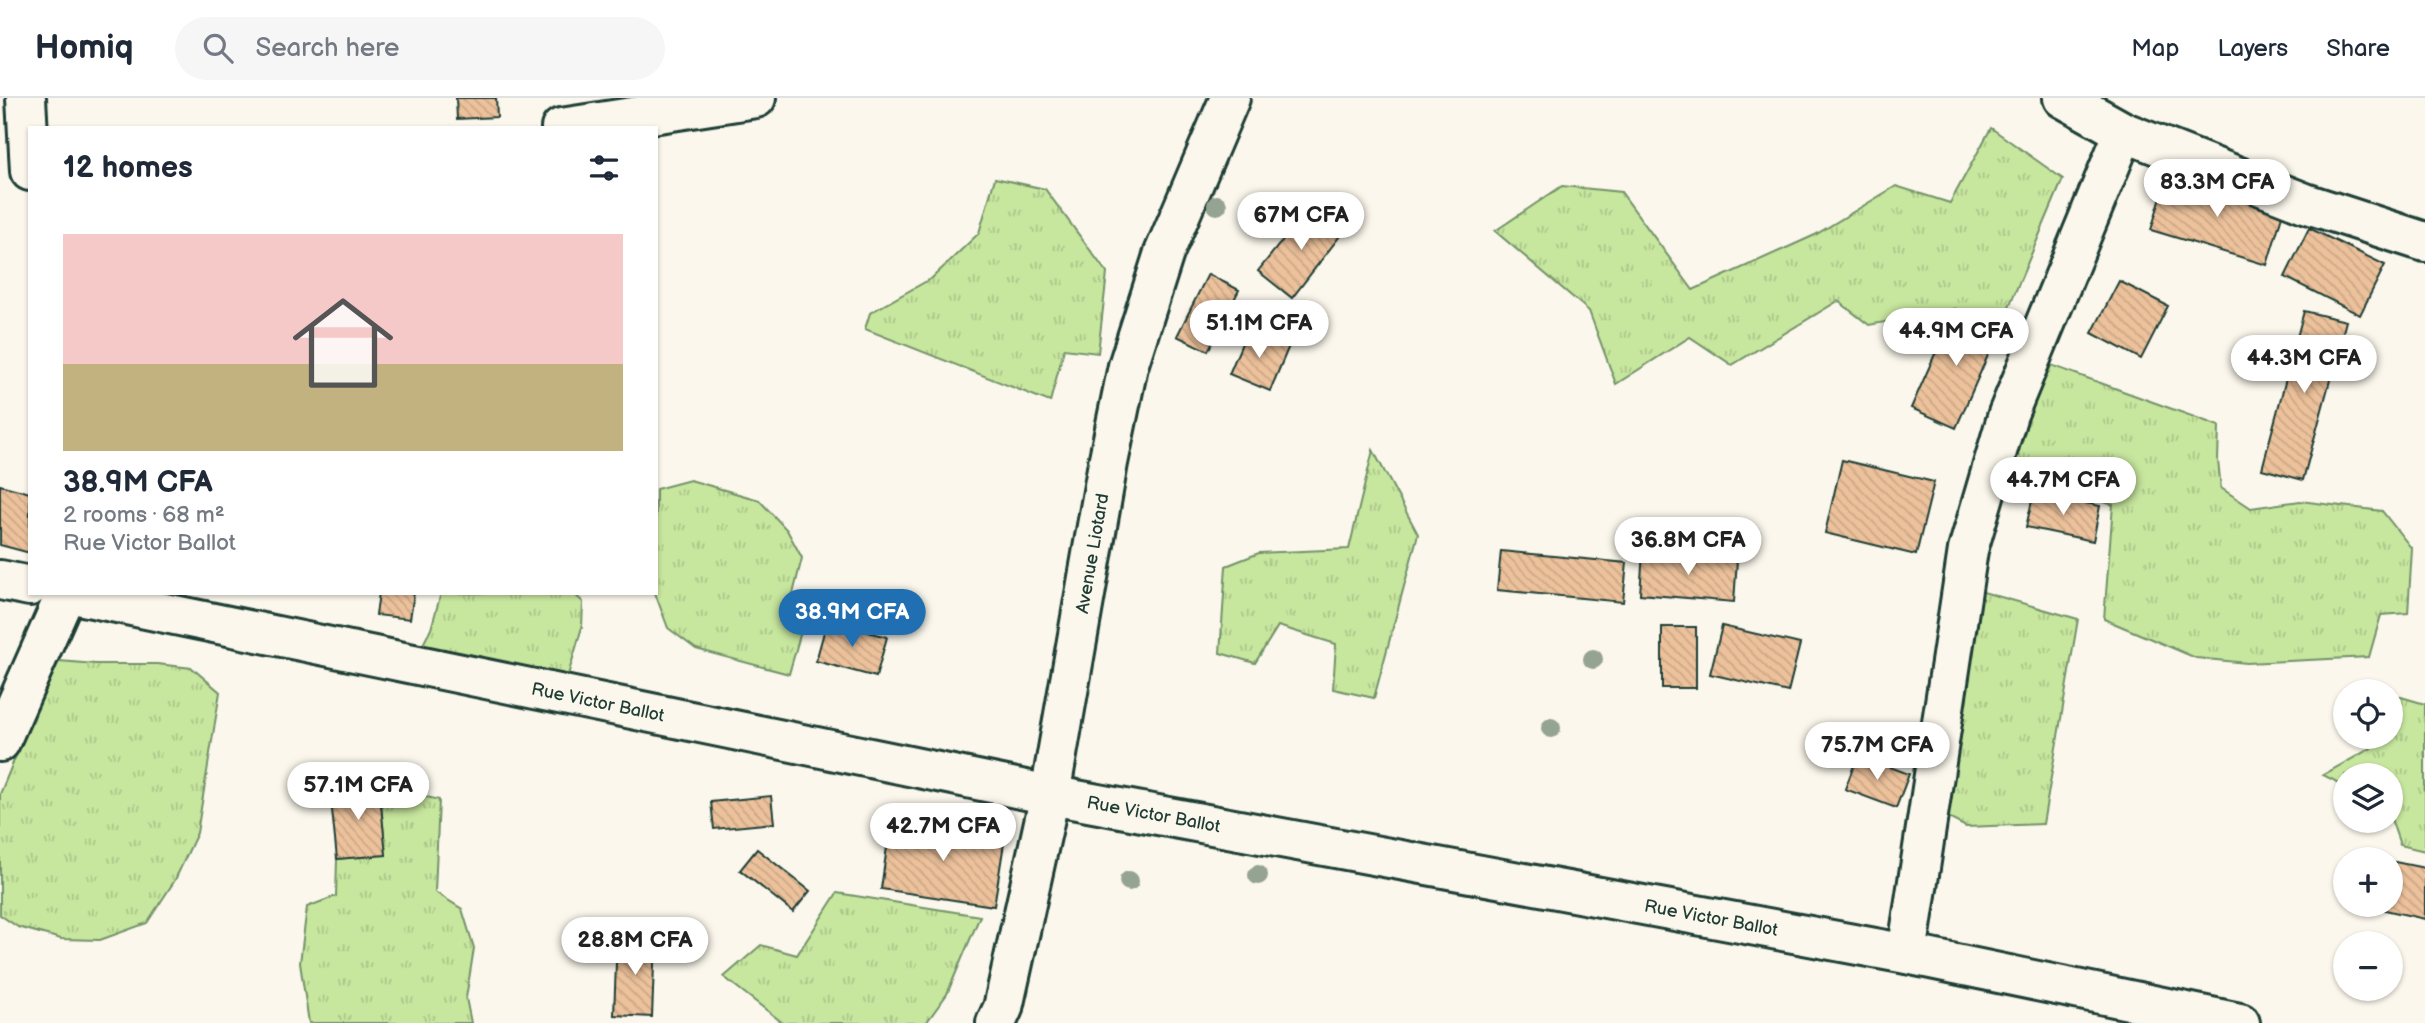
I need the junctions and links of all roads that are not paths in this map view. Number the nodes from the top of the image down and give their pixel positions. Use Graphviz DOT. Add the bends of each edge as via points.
graph roads {
  1 [pos="26,98"];
  2 [pos="756,98"];
  3 [pos="1230,98"];
  4 [pos="2063,98"];
  5 [pos="574,126"];
  6 [pos="2124,132"];
  7 [pos="28,134"];
  8 [pos="2425,242"];
  9 [pos="0,580"];
  10 [pos="28,586"];
  11 [pos="66,595"];
  12 [pos="77,595"];
  13 [pos="0,742"];
  14 [pos="1050,795"];
  15 [pos="1907,954"];
  16 [pos="996,1023"];
  17 [pos="2240,1023"];
  1 -- 7 [label="street"];
  2 -- 5 [label="street"];
  3 -- 14 [label="street, Avenue Liotard" via="1164,253 1128,366"];
  4 -- 6 [label="street"];
  6 -- 8 [label="street" via="2305,203"];
  6 -- 15 [label="street" via="2008,414 1968,550"];
  9 -- 10 [label="street"];
  11 -- 13 [label="street"];
  12 -- 14 [label="street, Rue Victor Ballot"];
  14 -- 15 [label="street, Rue Victor Ballot"];
  14 -- 16 [label="street, Avenue Liotard"];
  15 -- 17 [label="street, Rue Victor Ballot"];
}
